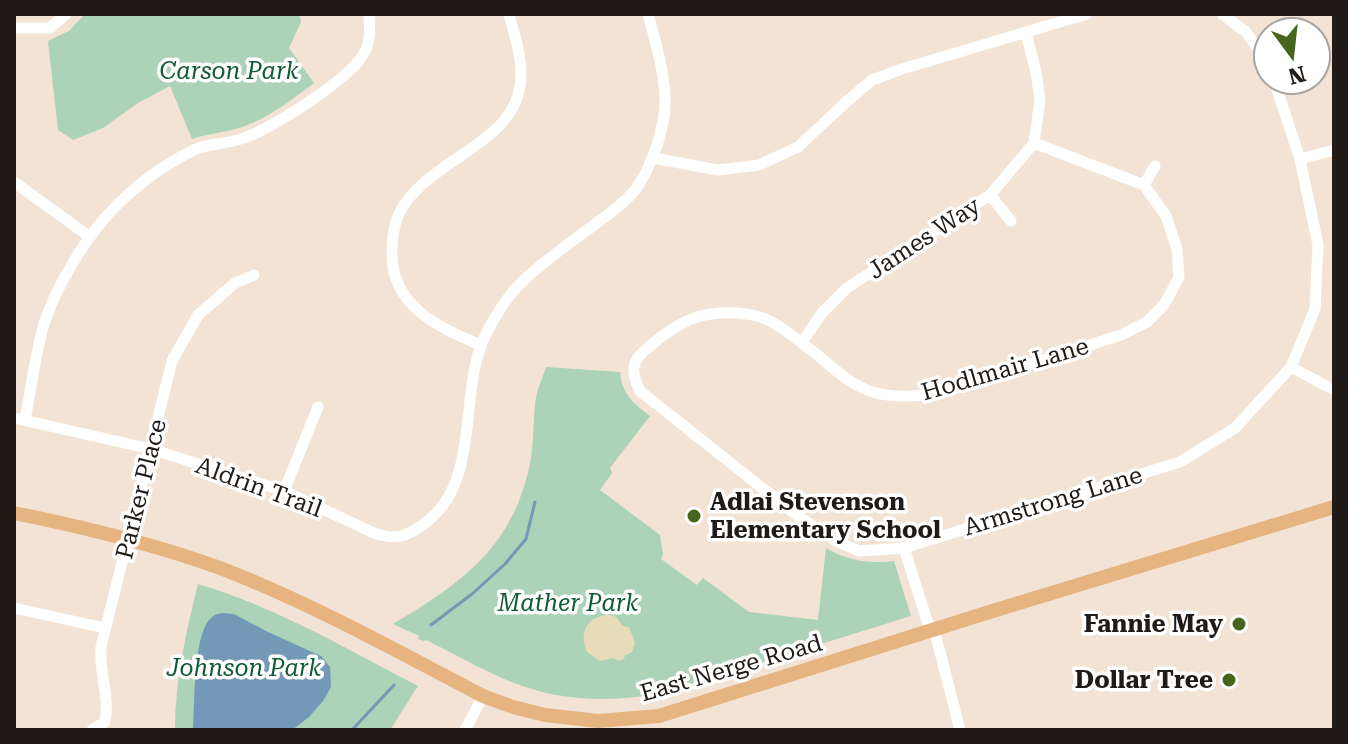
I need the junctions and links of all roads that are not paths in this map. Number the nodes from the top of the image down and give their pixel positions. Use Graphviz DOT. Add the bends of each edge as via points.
graph roads {
  1 [pos="66,14"];
  2 [pos="369,14"];
  3 [pos="509,14"];
  4 [pos="648,14"];
  5 [pos="1087,14"];
  6 [pos="1222,14"];
  7 [pos="14,28"];
  8 [pos="1026,33"];
  9 [pos="1252,41"];
  10 [pos="1279,96"];
  11 [pos="1034,143"];
  12 [pos="1334,150"];
  13 [pos="653,158"];
  14 [pos="1300,159"];
  15 [pos="1155,166"];
  16 [pos="14,182"];
  17 [pos="1144,185"];
  18 [pos="990,195"];
  19 [pos="1011,221"];
  20 [pos="90,237"];
  21 [pos="254,275"];
  22 [pos="802,342"];
  23 [pos="480,345"];
  24 [pos="1291,367"];
  25 [pos="633,372"];
  26 [pos="1334,390"];
  27 [pos="318,407"];
  28 [pos="20,419"];
  29 [pos="151,449"];
  30 [pos="284,491"];
  31 [pos="1334,507"];
  32 [pos="14,513"];
  33 [pos="129,540"];
  34 [pos="904,548"];
  35 [pos="14,608"];
  36 [pos="105,628"];
  37 [pos="932,630"];
  38 [pos="483,696"];
  39 [pos="660,723"];
  40 [pos="92,730"];
  41 [pos="465,730"];
  42 [pos="960,730"];
  1 -- 7 [label="street" via="50,28"];
  2 -- 20 [label="street" via="365,54 348,73 270,127 240,140 200,147 169,163 132,190"];
  3 -- 23 [label="street" via="519,54 517,99 489,137 419,187 400,211 392,238 399,287 415,310"];
  4 -- 13 [label="street" via="666,99"];
  5 -- 8 [label="street"];
  6 -- 9 [label="street"];
  8 -- 11 [label="street" via="1040,100"];
  8 -- 13 [label="street" via="872,80 798,147 759,165 718,170"];
  10 -- 14 [label="street, Armstrong Lane"];
  11 -- 17 [label="street"];
  11 -- 18 [label="street, James Way"];
  12 -- 14 [label="street"];
  13 -- 23 [label="street" via="636,190 520,283"];
  14 -- 24 [label="street, Armstrong Lane" via="1318,245 1315,309"];
  15 -- 17 [label="street"];
  16 -- 20 [label="street"];
  17 -- 22 [label="street, Hodlmair Lane" via="1166,216 1179,277 1164,305 1147,322 1121,335 937,394 906,397 875,393 844,377"];
  18 -- 19 [label="street"];
  18 -- 22 [label="street, James Way" via="847,288"];
  20 -- 28 [label="street" via="65,276 45,323"];
  21 -- 29 [label="street, Parker Place" via="235,283 198,315 172,361"];
  22 -- 25 [label="street, Hodlmair Lane" via="767,320 711,313 668,332 638,355"];
  23 -- 30 [label="street, Aldrin Trail" via="461,468 430,521 392,538"];
  24 -- 26 [label="street"];
  24 -- 34 [label="street, Armstrong Lane" via="1235,428 1180,462"];
  25 -- 34 [label="street, Armstrong Lane" via="640,391 662,410 836,541 859,551"];
  27 -- 30 [label="street"];
  28 -- 29 [label="street, Aldrin Trail"];
  29 -- 30 [label="street, Aldrin Trail"];
  29 -- 33 [label="street, Parker Place"];
  31 -- 37 [label="main road, East Nerge Road"];
  32 -- 33 [label="main road, East Nerge Road"];
  33 -- 36 [label="street, Parker Place"];
  33 -- 38 [label="main road, East Nerge Road" via="205,563 300,602"];
  34 -- 37 [label="street"];
  35 -- 36 [label="street"];
  36 -- 40 [label="street, Parker Place" via="100,665 108,706 105,722"];
  37 -- 39 [label="main road, East Nerge Road"];
  37 -- 42 [label="street"];
  38 -- 39 [label="main road, East Nerge Road" via="545,715"];
  38 -- 41 [label="street"];
}
